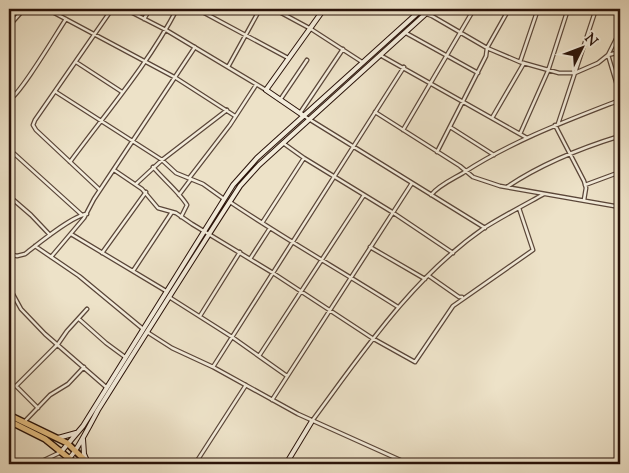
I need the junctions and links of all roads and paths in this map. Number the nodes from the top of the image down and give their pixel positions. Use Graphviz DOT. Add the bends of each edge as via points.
graph roads {
  1 [pos="24,9"];
  2 [pos="47,9"];
  3 [pos="112,9"];
  4 [pos="125,9"];
  5 [pos="150,9"];
  6 [pos="177,9"];
  7 [pos="197,9"];
  8 [pos="260,9"];
  9 [pos="274,9"];
  10 [pos="324,9"];
  11 [pos="412,9"];
  12 [pos="430,9"];
  13 [pos="474,9"];
  14 [pos="509,9"];
  15 [pos="538,9"];
  16 [pos="568,9"];
  17 [pos="596,9"];
  18 [pos="614,9"];
  19 [pos="421,10"];
  20 [pos="620,11"];
  21 [pos="425,14"];
  22 [pos="66,19"];
  23 [pos="144,19"];
  24 [pos="9,26"];
  25 [pos="311,29"];
  26 [pos="166,30"];
  27 [pos="620,31"];
  28 [pos="405,32"];
  29 [pos="460,32"];
  30 [pos="247,34"];
  31 [pos="94,35"];
  32 [pos="195,47"];
  33 [pos="487,48"];
  34 [pos="343,49"];
  35 [pos="620,52"];
  36 [pos="446,54"];
  37 [pos="380,55"];
  38 [pos="608,55"];
  39 [pos="288,58"];
  40 [pos="307,60"];
  41 [pos="76,62"];
  42 [pos="144,62"];
  43 [pos="522,62"];
  44 [pos="363,63"];
  45 [pos="228,67"];
  46 [pos="404,67"];
  47 [pos="548,71"];
  48 [pos="478,73"];
  49 [pos="575,73"];
  50 [pos="176,78"];
  51 [pos="430,82"];
  52 [pos="256,84"];
  53 [pos="266,90"];
  54 [pos="56,92"];
  55 [pos="122,92"];
  56 [pos="620,95"];
  57 [pos="9,100"];
  58 [pos="280,100"];
  59 [pos="620,100"];
  60 [pos="462,102"];
  61 [pos="227,110"];
  62 [pos="375,112"];
  63 [pos="302,114"];
  64 [pos="235,116"];
  65 [pos="492,118"];
  66 [pos="310,119"];
  67 [pos="100,121"];
  68 [pos="556,124"];
  69 [pos="450,127"];
  70 [pos="403,130"];
  71 [pos="520,134"];
  72 [pos="620,136"];
  73 [pos="527,138"];
  74 [pos="133,141"];
  75 [pos="284,143"];
  76 [pos="354,147"];
  77 [pos="9,148"];
  78 [pos="437,152"];
  79 [pos="569,154"];
  80 [pos="494,155"];
  81 [pos="304,158"];
  82 [pos="162,160"];
  83 [pos="70,162"];
  84 [pos="153,167"];
  85 [pos="114,170"];
  86 [pos="466,171"];
  87 [pos="620,172"];
  88 [pos="334,177"];
  89 [pos="190,178"];
  90 [pos="136,184"];
  91 [pos="412,184"];
  92 [pos="585,185"];
  93 [pos="507,187"];
  94 [pos="100,190"];
  95 [pos="146,192"];
  96 [pos="544,194"];
  97 [pos="179,195"];
  98 [pos="364,195"];
  99 [pos="431,195"];
  100 [pos="9,196"];
  101 [pos="224,198"];
  102 [pos="584,200"];
  103 [pos="230,202"];
  104 [pos="620,207"];
  105 [pos="519,208"];
  106 [pos="172,212"];
  107 [pos="392,212"];
  108 [pos="86,214"];
  109 [pos="82,215"];
  110 [pos="181,217"];
  111 [pos="262,223"];
  112 [pos="270,228"];
  113 [pos="485,228"];
  114 [pos="204,231"];
  115 [pos="71,234"];
  116 [pos="210,234"];
  117 [pos="50,235"];
  118 [pos="293,242"];
  119 [pos="35,246"];
  120 [pos="370,247"];
  121 [pos="240,252"];
  122 [pos="102,253"];
  123 [pos="453,253"];
  124 [pos="9,254"];
  125 [pos="51,257"];
  126 [pos="250,258"];
  127 [pos="320,260"];
  128 [pos="133,272"];
  129 [pos="273,273"];
  130 [pos="428,276"];
  131 [pos="350,277"];
  132 [pos="425,279"];
  133 [pos="9,286"];
  134 [pos="166,291"];
  135 [pos="300,291"];
  136 [pos="10,292"];
  137 [pos="169,297"];
  138 [pos="464,297"];
  139 [pos="399,307"];
  140 [pos="88,309"];
  141 [pos="329,309"];
  142 [pos="200,316"];
  143 [pos="79,319"];
  144 [pos="145,330"];
  145 [pos="232,337"];
  146 [pos="372,338"];
  147 [pos="58,344"];
  148 [pos="259,356"];
  149 [pos="125,357"];
  150 [pos="213,366"];
  151 [pos="84,367"];
  152 [pos="287,376"];
  153 [pos="9,383"];
  154 [pos="246,385"];
  155 [pos="16,386"];
  156 [pos="106,387"];
  157 [pos="272,400"];
  158 [pos="38,408"];
  159 [pos="9,415"];
  160 [pos="9,421"];
  161 [pos="312,421"];
  162 [pos="24,422"];
  163 [pos="78,432"];
  164 [pos="83,436"];
  165 [pos="58,438"];
  166 [pos="67,443"];
  167 [pos="76,451"];
  168 [pos="60,452"];
  169 [pos="69,458"];
  170 [pos="36,464"];
  171 [pos="75,464"];
  172 [pos="89,464"];
  173 [pos="195,464"];
  174 [pos="286,464"];
  175 [pos="409,464"];
  1 -- 24 [label="street"];
  2 -- 22 [label="street"];
  3 -- 31 [label="street"];
  4 -- 23 [label="street"];
  5 -- 23 [label="street"];
  6 -- 26 [label="street"];
  7 -- 30 [label="street"];
  8 -- 30 [label="street"];
  9 -- 25 [label="street"];
  10 -- 25 [label="main road"];
  11 -- 19 [label="street"];
  12 -- 21 [label="main road"];
  13 -- 29 [label="street"];
  14 -- 33 [label="street"];
  15 -- 43 [label="street"];
  16 -- 47 [label="street"];
  17 -- 49 [label="street"];
  18 -- 20 [label="street"];
  19 -- 21 [label="street"];
  19 -- 44 [label="main road"];
  21 -- 28 [label="main road"];
  21 -- 29 [label="street"];
  22 -- 31 [label="street"];
  22 -- 57 [label="street" via="22,87"];
  23 -- 26 [label="street"];
  25 -- 34 [label="street"];
  25 -- 39 [label="main road"];
  26 -- 32 [label="street"];
  26 -- 42 [label="street"];
  27 -- 38 [label="street"];
  28 -- 36 [label="street"];
  28 -- 37 [label="main road"];
  29 -- 33 [label="street"];
  29 -- 36 [label="street"];
  30 -- 39 [label="street"];
  30 -- 45 [label="street"];
  31 -- 41 [label="street"];
  31 -- 42 [label="street"];
  32 -- 45 [label="street"];
  32 -- 50 [label="street"];
  33 -- 43 [label="street"];
  33 -- 48 [label="street"];
  34 -- 44 [label="street"];
  34 -- 63 [label="street"];
  35 -- 38 [label="street"];
  36 -- 48 [label="street"];
  36 -- 51 [label="street"];
  37 -- 46 [label="street"];
  37 -- 66 [label="main road"];
  38 -- 49 [label="street"];
  38 -- 56 [label="street"];
  39 -- 53 [label="main road"];
  40 -- 58 [label="street"];
  41 -- 54 [label="street"];
  41 -- 55 [label="street"];
  42 -- 50 [label="street"];
  42 -- 55 [label="street"];
  43 -- 47 [label="street"];
  43 -- 65 [label="street"];
  44 -- 63 [label="main road"];
  45 -- 52 [label="street"];
  46 -- 51 [label="street"];
  46 -- 62 [label="street"];
  47 -- 49 [label="street"];
  47 -- 71 [label="street"];
  48 -- 60 [label="street"];
  49 -- 68 [label="street"];
  50 -- 61 [label="street"];
  50 -- 74 [label="street"];
  51 -- 60 [label="street"];
  51 -- 70 [label="street"];
  52 -- 53 [label="street"];
  52 -- 64 [label="street"];
  53 -- 58 [label="main road"];
  54 -- 67 [label="street"];
  54 -- 83 [label="street" via="33,125"];
  55 -- 67 [label="street"];
  58 -- 63 [label="main road"];
  59 -- 68 [label="street"];
  60 -- 65 [label="street"];
  60 -- 69 [label="street"];
  61 -- 64 [label="street"];
  61 -- 82 [label="street"];
  62 -- 70 [label="street"];
  62 -- 76 [label="street"];
  63 -- 66 [label="street"];
  63 -- 101 [label="main road" via="257,158"];
  64 -- 89 [label="street"];
  65 -- 71 [label="street"];
  66 -- 75 [label="main road"];
  66 -- 76 [label="street"];
  67 -- 74 [label="street"];
  67 -- 83 [label="street"];
  68 -- 73 [label="street"];
  68 -- 79 [label="street"];
  69 -- 78 [label="street"];
  69 -- 80 [label="street"];
  70 -- 78 [label="street"];
  71 -- 73 [label="street"];
  72 -- 79 [label="street"];
  73 -- 80 [label="street"];
  74 -- 82 [label="street"];
  74 -- 85 [label="street"];
  75 -- 81 [label="street"];
  75 -- 103 [label="main road" via="259,165"];
  76 -- 88 [label="street"];
  76 -- 91 [label="street"];
  77 -- 109 [label="street"];
  78 -- 86 [label="street"];
  79 -- 92 [label="street"];
  79 -- 93 [label="street"];
  80 -- 86 [label="street"];
  81 -- 88 [label="street"];
  81 -- 111 [label="street"];
  82 -- 84 [label="street"];
  82 -- 89 [label="street" via="176,173"];
  83 -- 94 [label="street"];
  84 -- 90 [label="street"];
  84 -- 97 [label="street"];
  85 -- 90 [label="street"];
  85 -- 94 [label="street"];
  86 -- 93 [label="street" via="473,177"];
  86 -- 99 [label="street"];
  87 -- 92 [label="street"];
  88 -- 98 [label="street"];
  88 -- 118 [label="street"];
  89 -- 97 [label="street"];
  89 -- 101 [label="street"];
  90 -- 95 [label="street"];
  91 -- 99 [label="street"];
  91 -- 107 [label="street"];
  92 -- 102 [label="street"];
  93 -- 96 [label="street"];
  94 -- 108 [label="street"];
  95 -- 106 [label="street" via="158,208"];
  95 -- 122 [label="street"];
  96 -- 102 [label="street"];
  96 -- 105 [label="street"];
  97 -- 110 [label="street" via="187,205"];
  98 -- 107 [label="street"];
  98 -- 127 [label="street"];
  99 -- 113 [label="street"];
  100 -- 117 [label="street"];
  101 -- 114 [label="main road"];
  102 -- 104 [label="street"];
  103 -- 111 [label="street"];
  103 -- 116 [label="main road"];
  105 -- 113 [label="street"];
  105 -- 138 [label="street" via="533,250"];
  106 -- 110 [label="street"];
  106 -- 128 [label="street"];
  107 -- 120 [label="street"];
  107 -- 123 [label="street"];
  108 -- 109 [label="street"];
  108 -- 115 [label="street"];
  109 -- 117 [label="street"];
  110 -- 114 [label="street"];
  111 -- 112 [label="street"];
  112 -- 118 [label="street"];
  112 -- 126 [label="street"];
  113 -- 123 [label="street"];
  114 -- 116 [label="street"];
  114 -- 134 [label="main road"];
  115 -- 122 [label="street"];
  115 -- 125 [label="street"];
  116 -- 121 [label="street"];
  116 -- 137 [label="main road"];
  117 -- 119 [label="street"];
  118 -- 127 [label="street"];
  118 -- 129 [label="street"];
  119 -- 124 [label="street" via="22,255"];
  119 -- 125 [label="street"];
  120 -- 131 [label="street"];
  120 -- 132 [label="street"];
  121 -- 126 [label="street"];
  121 -- 142 [label="street"];
  122 -- 128 [label="street"];
  123 -- 130 [label="street"];
  125 -- 144 [label="street"];
  126 -- 129 [label="street"];
  127 -- 131 [label="street"];
  127 -- 135 [label="street"];
  128 -- 134 [label="street"];
  129 -- 135 [label="street"];
  129 -- 145 [label="street"];
  130 -- 132 [label="street"];
  130 -- 138 [label="street" via="459,297"];
  131 -- 139 [label="street"];
  131 -- 141 [label="street"];
  132 -- 139 [label="street"];
  133 -- 136 [label="street"];
  134 -- 144 [label="main road"];
  135 -- 141 [label="street"];
  135 -- 148 [label="street"];
  136 -- 147 [label="street" via="21,309"];
  137 -- 142 [label="street"];
  137 -- 144 [label="main road"];
  138 -- 146 [label="street" via="452,306 415,362"];
  139 -- 146 [label="street"];
  140 -- 143 [label="street"];
  141 -- 146 [label="street"];
  141 -- 152 [label="street"];
  142 -- 145 [label="street"];
  143 -- 147 [label="street"];
  143 -- 149 [label="street"];
  144 -- 149 [label="main road"];
  144 -- 150 [label="street" via="172,348"];
  144 -- 164 [label="main road"];
  145 -- 148 [label="street"];
  145 -- 150 [label="street"];
  146 -- 161 [label="street"];
  147 -- 151 [label="street"];
  147 -- 155 [label="street"];
  148 -- 152 [label="street"];
  149 -- 156 [label="main road"];
  150 -- 154 [label="street"];
  151 -- 156 [label="street"];
  151 -- 158 [label="street"];
  152 -- 157 [label="street"];
  153 -- 155 [label="street"];
  154 -- 157 [label="street"];
  154 -- 173 [label="street"];
  155 -- 158 [label="street"];
  156 -- 163 [label="main road"];
  157 -- 161 [label="street"];
  158 -- 162 [label="street"];
  159 -- 162 [label="highway"];
  160 -- 168 [label="highway" via="45,439"];
  161 -- 174 [label="main road"];
  161 -- 175 [label="street"];
  162 -- 165 [label="highway"];
  163 -- 165 [label="main road"];
  163 -- 166 [label="main road"];
  164 -- 167 [label="main road"];
  164 -- 172 [label="main road"];
  165 -- 166 [label="highway"];
  166 -- 167 [label="highway"];
  166 -- 168 [label="main road"];
  167 -- 169 [label="main road"];
  167 -- 172 [label="highway"];
  168 -- 169 [label="highway"];
  168 -- 170 [label="street"];
  169 -- 171 [label="highway"];
}
